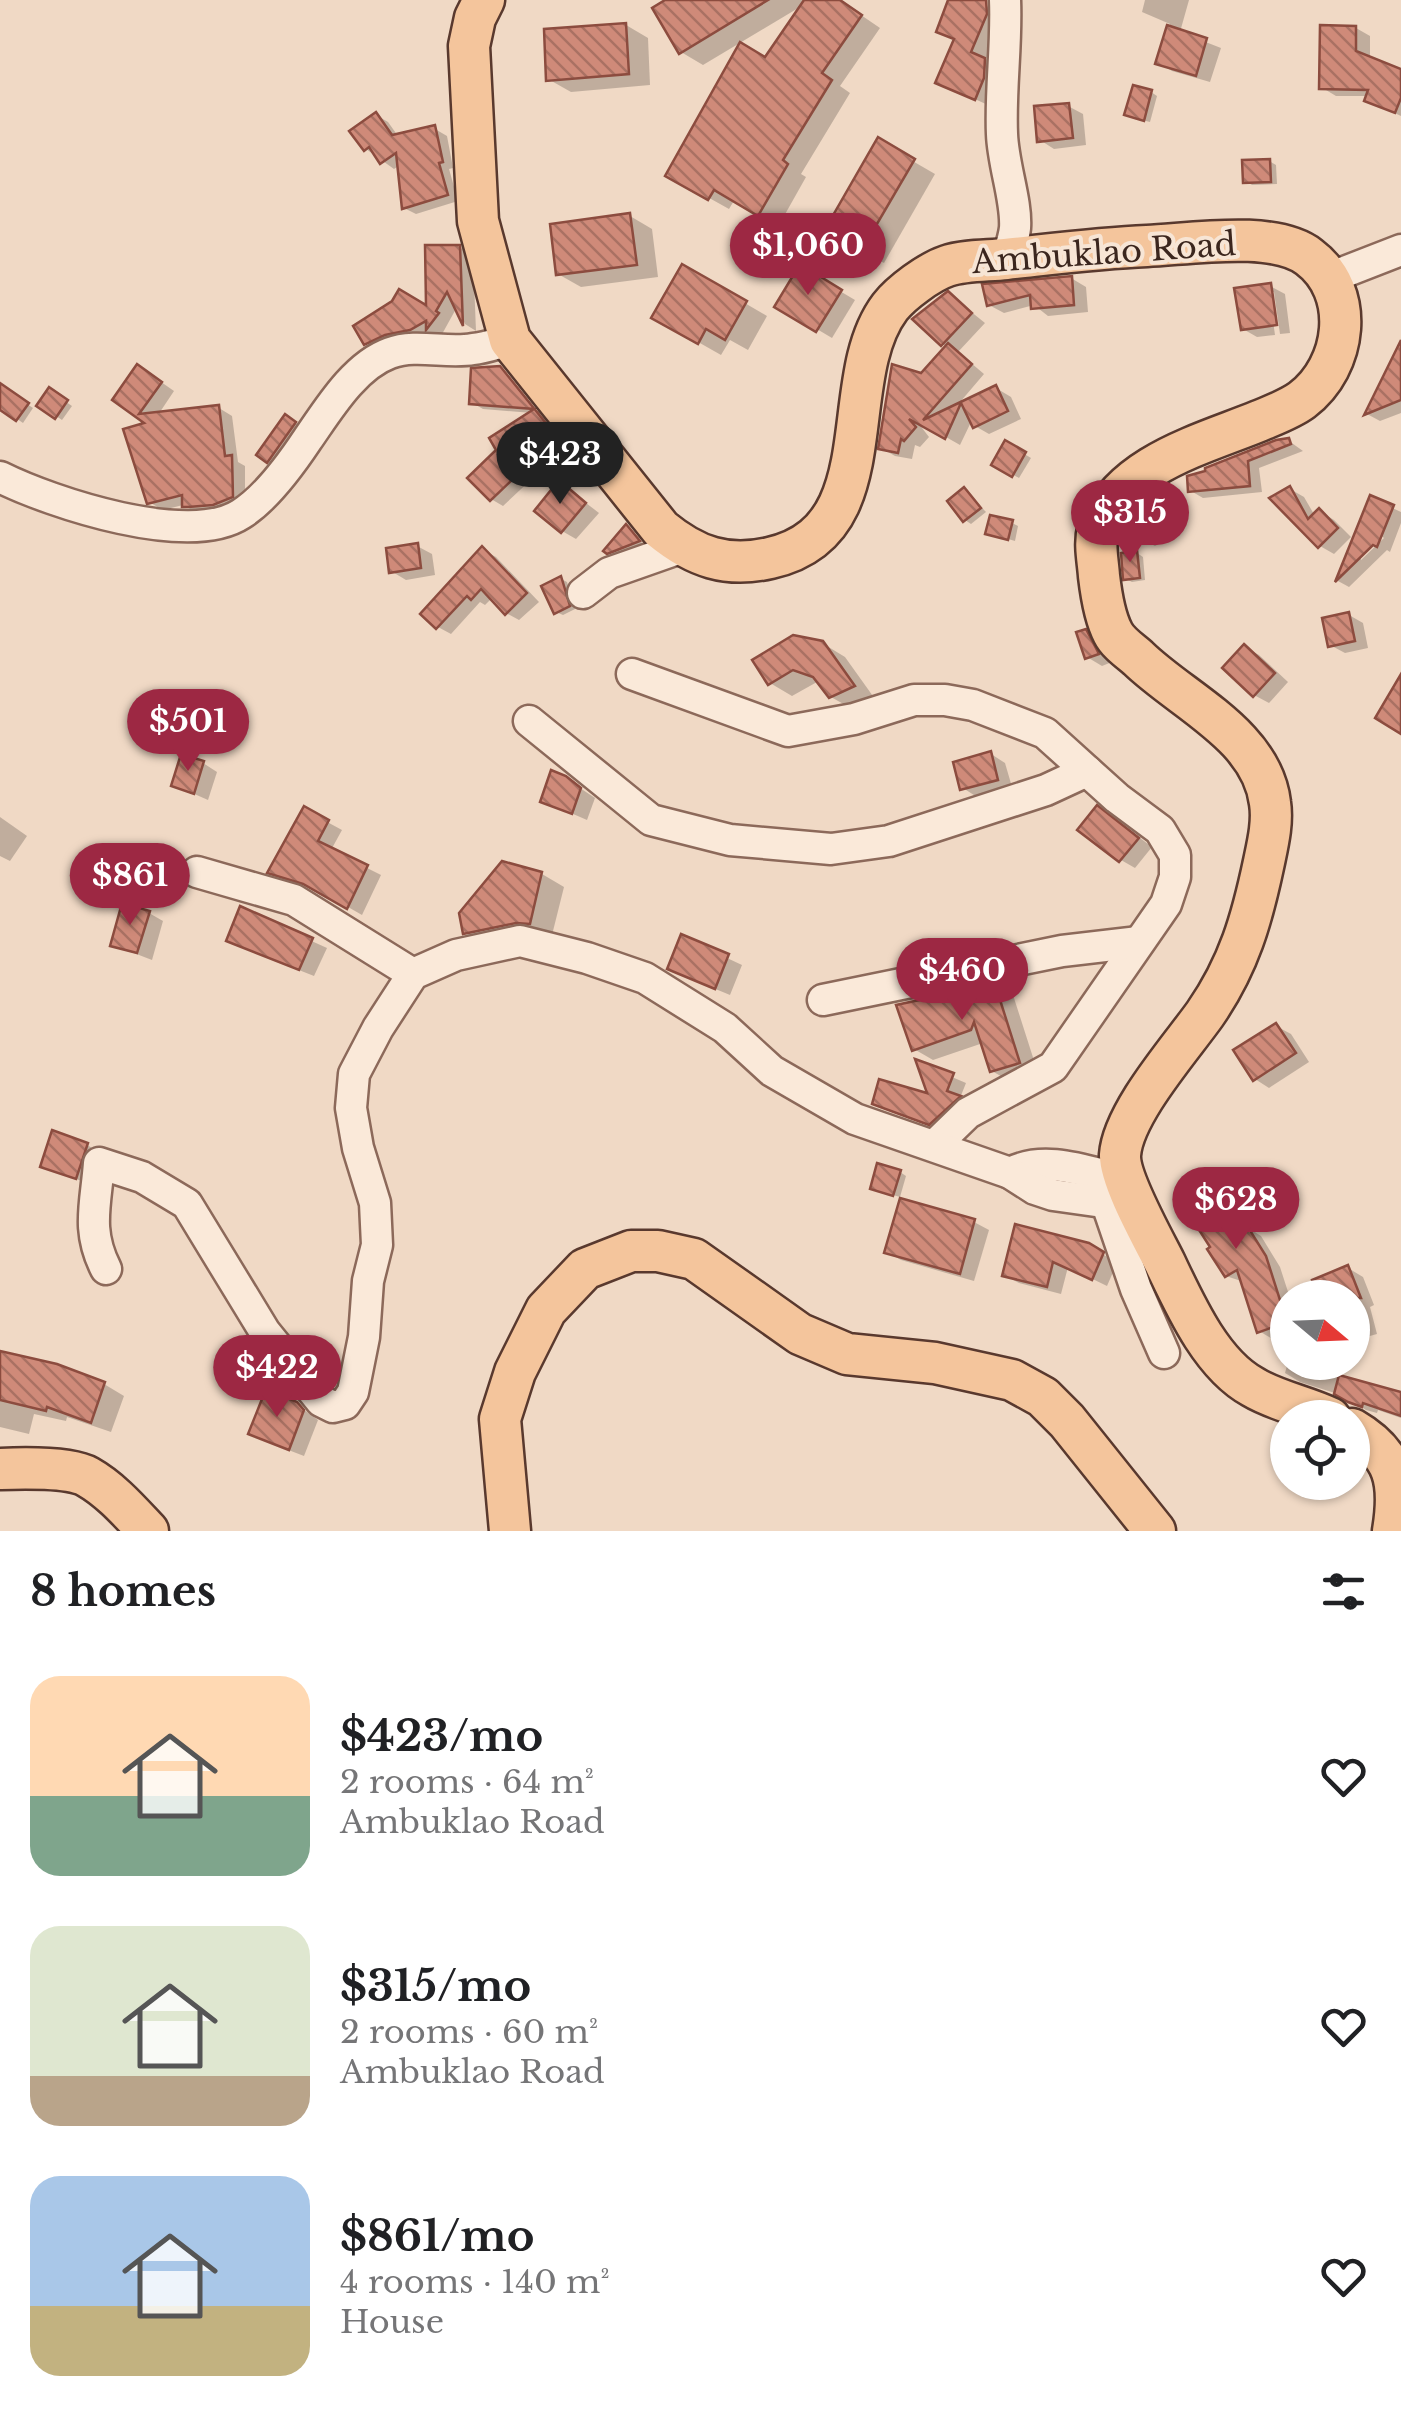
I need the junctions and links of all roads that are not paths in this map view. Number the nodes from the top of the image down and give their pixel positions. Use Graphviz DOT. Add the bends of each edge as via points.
graph roads {
  1 [pos="484,0"];
  2 [pos="1005,0"];
  3 [pos="1401,250"];
  4 [pos="1007,259"];
  5 [pos="1329,278"];
  6 [pos="510,340"];
  7 [pos="0,477"];
  8 [pos="683,546"];
  9 [pos="584,593"];
  10 [pos="632,674"];
  11 [pos="529,720"];
  12 [pos="1087,771"];
  13 [pos="196,872"];
  14 [pos="1139,942"];
  15 [pos="413,974"];
  16 [pos="823,1000"];
  17 [pos="935,1145"];
  18 [pos="1124,1197"];
  19 [pos="106,1268"];
  20 [pos="1164,1353"];
  21 [pos="1284,1400"];
  22 [pos="1370,1440"];
  23 [pos="1396,1463"];
  24 [pos="0,1470"];
  25 [pos="148,1531"];
  26 [pos="510,1531"];
  27 [pos="1155,1531"];
  28 [pos="1394,1531"];
  1 -- 6 [label="main road, Ambuklao Road" via="469,46 478,221"];
  2 -- 4 [label="street" via="1002,148 1015,230"];
  3 -- 5 [label="street"];
  4 -- 5 [label="main road, Ambuklao Road" via="1263,241 1297,249"];
  4 -- 8 [label="main road, Ambuklao Road" via="948,266 891,305 872,342 842,497 812,538 788,554 728,563"];
  5 -- 18 [label="main road" via="1340,300 1342,328 1334,356 1302,401 1141,474 1110,502 1096,536 1100,587 1114,636 1245,748 1270,800 1251,927 1208,1009 1125,1132 1119,1161"];
  6 -- 7 [label="street" via="472,350 388,354 356,376 290,466 240,515 188,528 116,518"];
  6 -- 8 [label="main road, Ambuklao Road" via="662,529"];
  8 -- 9 [label="street" via="609,572"];
  10 -- 12 [label="street" via="788,730 914,700 973,705 1045,733"];
  11 -- 12 [label="street" via="651,820 730,840 831,849 890,841"];
  12 -- 14 [label="street" via="1160,830 1175,855 1166,904"];
  13 -- 15 [label="street" via="294,900"];
  14 -- 16 [label="street" via="1062,951"];
  14 -- 17 [label="street" via="1053,1068 968,1113"];
  15 -- 17 [label="street" via="456,955 520,941 587,958 683,1000 772,1071 854,1119"];
  15 -- 19 [label="street" via="354,1074 351,1108 375,1203 377,1244 353,1392 344,1404 321,1401 277,1347 187,1204 142,1177 99,1164 92,1223"];
  17 -- 18 [label="street" via="1010,1173 1046,1163"];
  18 -- 20 [label="street" via="1136,1289"];
  18 -- 21 [label="main road" via="1213,1347 1254,1388"];
  22 -- 23 [label="main road"];
  23 -- 28 [label="main road"];
  24 -- 25 [label="main road" via="85,1474"];
  26 -- 27 [label="main road" via="500,1419 546,1310 585,1270 630,1251 658,1251 694,1258 800,1334 847,1354 1012,1380 1042,1396"];
}
